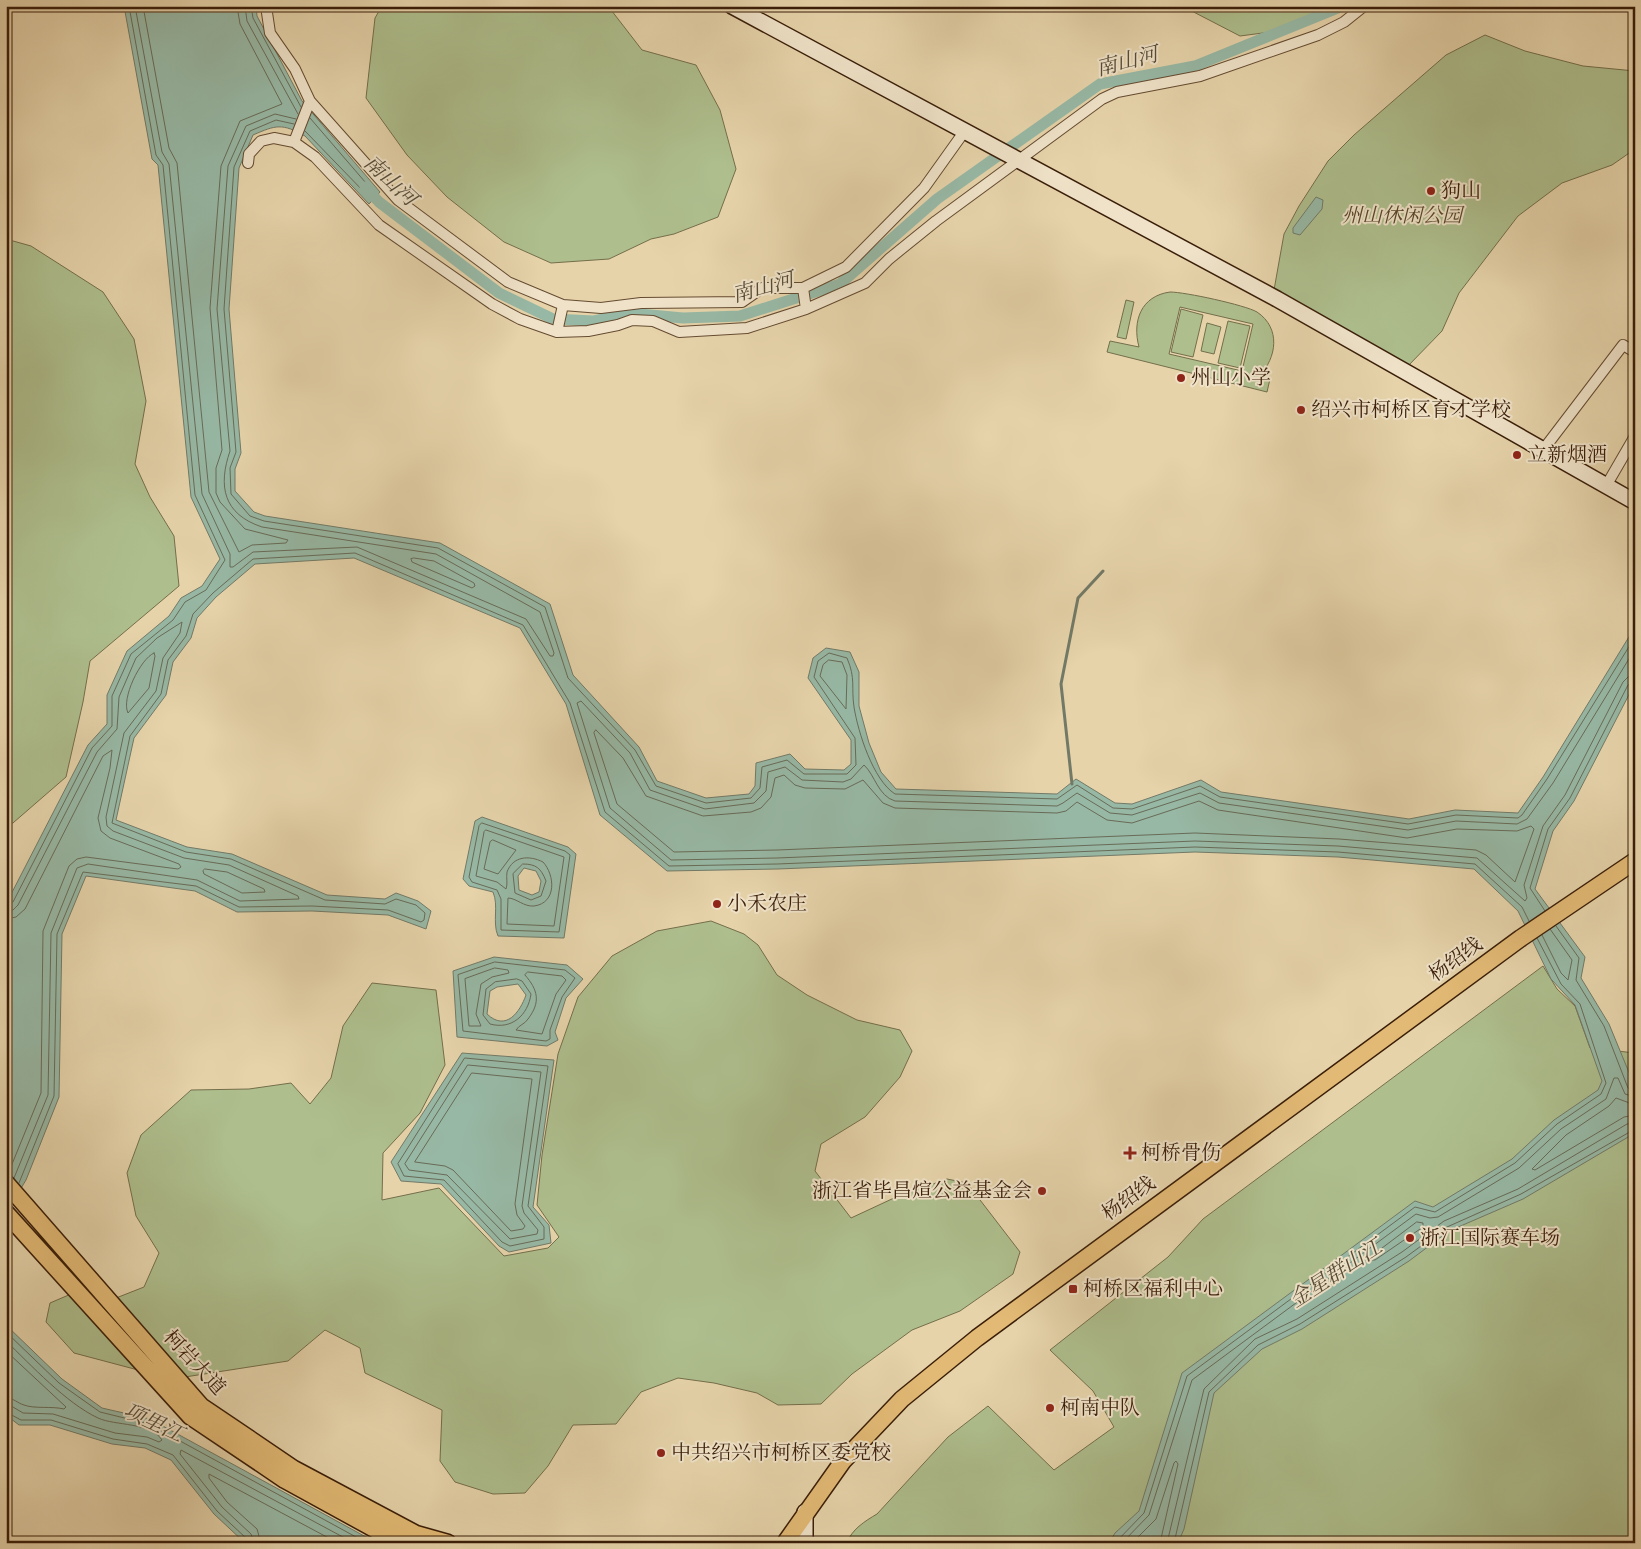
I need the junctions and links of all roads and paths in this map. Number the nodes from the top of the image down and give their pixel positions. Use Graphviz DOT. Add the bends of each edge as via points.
graph roads {
  1 [pos="266,6"];
  2 [pos="732,6"];
  3 [pos="1364,6"];
  4 [pos="310,101"];
  5 [pos="964,132"];
  6 [pos="294,142"];
  7 [pos="1019,160"];
  8 [pos="248,163"];
  9 [pos="803,288"];
  10 [pos="563,305"];
  11 [pos="806,309"];
  12 [pos="556,332"];
  13 [pos="1635,352"];
  14 [pos="1635,436"];
  15 [pos="1543,450"];
  16 [pos="1606,486"];
  17 [pos="1635,502"];
  18 [pos="1635,861"];
  19 [pos="6,1184"];
  20 [pos="6,1214"];
  21 [pos="805,1512"];
  22 [pos="400,1543"];
  23 [pos="448,1543"];
  24 [pos="785,1543"];
  25 [pos="805,1543"];
  1 -- 4 [label="street" via="270,33 295,69"];
  2 -- 5 [label="street"];
  3 -- 7 [label="street" via="1344,22 1318,35 1209,73 1116,92 1102,98"];
  4 -- 6 [label="street"];
  4 -- 10 [label="street" via="398,200 508,282"];
  5 -- 7 [label="street"];
  5 -- 9 [label="street" via="924,188 846,267"];
  6 -- 8 [label="street" via="274,138 261,141 249,154"];
  6 -- 12 [label="street" via="315,156 379,225 492,304 520,319"];
  7 -- 11 [label="street" via="936,221 865,282"];
  7 -- 15 [label="street" via="1277,299"];
  9 -- 10 [label="street" via="762,288 742,302 641,302 601,308"];
  9 -- 11 [label="street"];
  10 -- 12 [label="street"];
  11 -- 12 [label="street" via="747,328 678,332 653,321 632,320 588,331"];
  13 -- 15 [label="street" via="1623,345"];
  14 -- 16 [label="street"];
  15 -- 16 [label="street"];
  16 -- 17 [label="street"];
  18 -- 21 [label="main road, 杨绍线" via="1521,938 976,1338 902,1399 843,1461"];
  19 -- 23 [label="main road, 柯岩大道" via="201,1406 294,1469 416,1534"];
  20 -- 22 [label="main road, 柯岩大道" via="190,1416 285,1480"];
  21 -- 24 [label="main road, 杨绍线"];
  21 -- 25 [label="street"];
}
